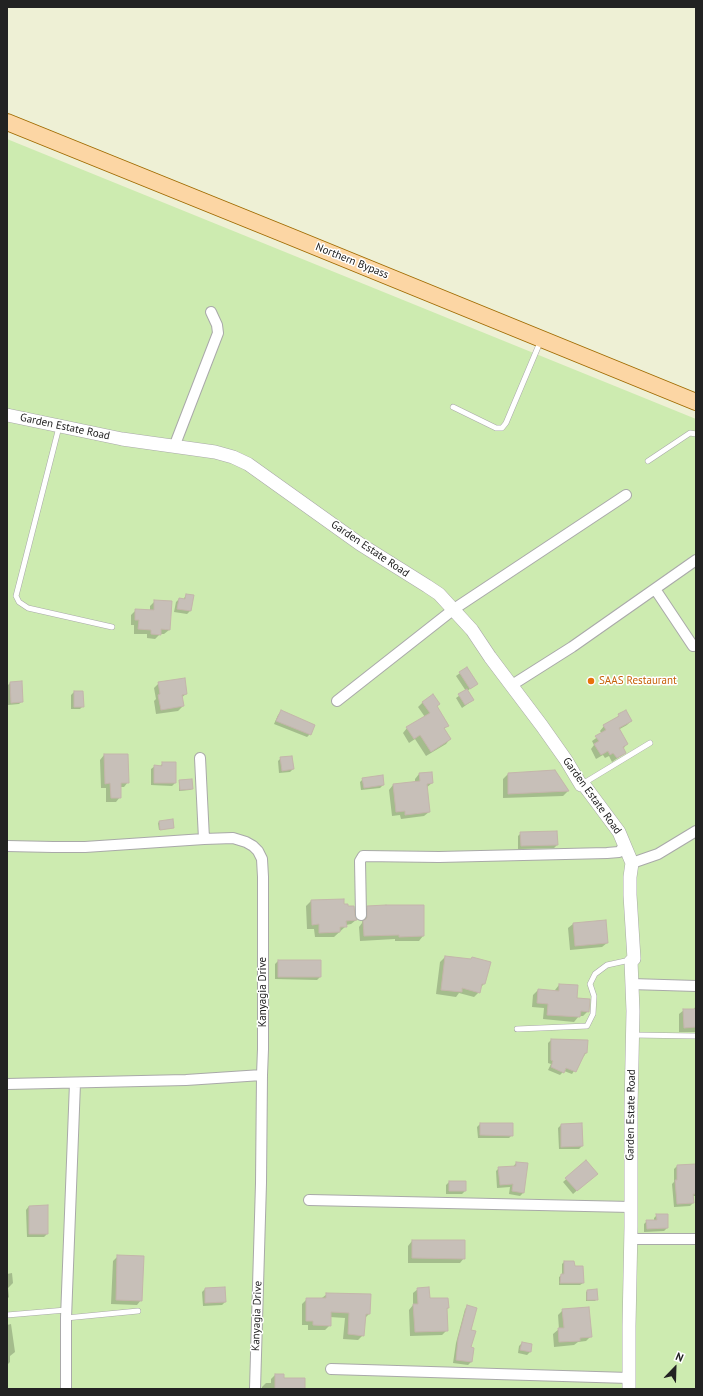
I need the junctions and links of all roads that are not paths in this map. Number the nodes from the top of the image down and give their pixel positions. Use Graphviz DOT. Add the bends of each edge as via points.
graph roads {
  1 [pos="7,122"];
  2 [pos="211,312"];
  3 [pos="541,339"];
  4 [pos="696,402"];
  5 [pos="453,407"];
  6 [pos="7,415"];
  7 [pos="59,426"];
  8 [pos="696,434"];
  9 [pos="174,447"];
  10 [pos="648,461"];
  11 [pos="626,495"];
  12 [pos="696,560"];
  13 [pos="654,589"];
  14 [pos="454,609"];
  15 [pos="112,627"];
  16 [pos="694,646"];
  17 [pos="512,685"];
  18 [pos="337,701"];
  19 [pos="650,743"];
  20 [pos="200,758"];
  21 [pos="581,785"];
  22 [pos="696,831"];
  23 [pos="204,839"];
  24 [pos="625,845"];
  25 [pos="7,846"];
  26 [pos="632,863"];
  27 [pos="361,915"];
  28 [pos="634,959"];
  29 [pos="631,984"];
  30 [pos="696,986"];
  31 [pos="517,1029"];
  32 [pos="632,1035"];
  33 [pos="696,1036"];
  34 [pos="262,1076"];
  35 [pos="75,1083"];
  36 [pos="7,1084"];
  37 [pos="309,1200"];
  38 [pos="631,1207"];
  39 [pos="631,1239"];
  40 [pos="696,1239"];
  41 [pos="138,1311"];
  42 [pos="66,1314"];
  43 [pos="7,1315"];
  44 [pos="331,1369"];
  45 [pos="629,1383"];
  46 [pos="66,1389"];
  47 [pos="254,1389"];
  1 -- 3 [label="main road, Northern Bypass"];
  2 -- 9 [label="street" via="218,333"];
  3 -- 4 [label="main road, Northern Bypass"];
  3 -- 5 [label="lane" via="502,428 496,428"];
  6 -- 7 [label="street, Garden Estate Road"];
  7 -- 9 [label="street, Garden Estate Road"];
  7 -- 15 [label="lane" via="16,596 19,602 28,608"];
  8 -- 10 [label="lane" via="690,433"];
  9 -- 14 [label="street, Garden Estate Road" via="215,452 248,464 360,544 439,594"];
  11 -- 14 [label="street"];
  12 -- 13 [label="street"];
  13 -- 16 [label="street"];
  13 -- 17 [label="street" via="572,647"];
  14 -- 17 [label="street, Garden Estate Road"];
  14 -- 18 [label="street"];
  17 -- 21 [label="street, Garden Estate Road"];
  19 -- 21 [label="lane"];
  20 -- 23 [label="street"];
  21 -- 24 [label="street, Garden Estate Road" via="619,832"];
  22 -- 26 [label="street" via="658,854"];
  23 -- 25 [label="street, Kanyagia Drive" via="85,847"];
  23 -- 34 [label="street, Kanyagia Drive" via="240,840 253,846 262,860"];
  24 -- 26 [label="street, Garden Estate Road"];
  24 -- 27 [label="street, Garden Estate Road" via="619,852 607,854 363,856 360,861"];
  26 -- 28 [label="street, Garden Estate Road" via="630,895"];
  28 -- 29 [label="street, Garden Estate Road" via="631,961"];
  28 -- 31 [label="lane" via="607,965 595,974 590,984 594,996 593,1014 587,1026"];
  29 -- 30 [label="street"];
  29 -- 32 [label="street, Garden Estate Road"];
  32 -- 33 [label="lane"];
  32 -- 38 [label="street, Garden Estate Road"];
  34 -- 35 [label="street"];
  34 -- 47 [label="street, Kanyagia Drive"];
  35 -- 36 [label="street"];
  35 -- 42 [label="street"];
  37 -- 38 [label="street"];
  38 -- 39 [label="street, Garden Estate Road"];
  39 -- 40 [label="street"];
  39 -- 45 [label="street, Garden Estate Road"];
  41 -- 42 [label="lane"];
  42 -- 43 [label="lane"];
  42 -- 46 [label="street"];
  44 -- 45 [label="street"];
}
